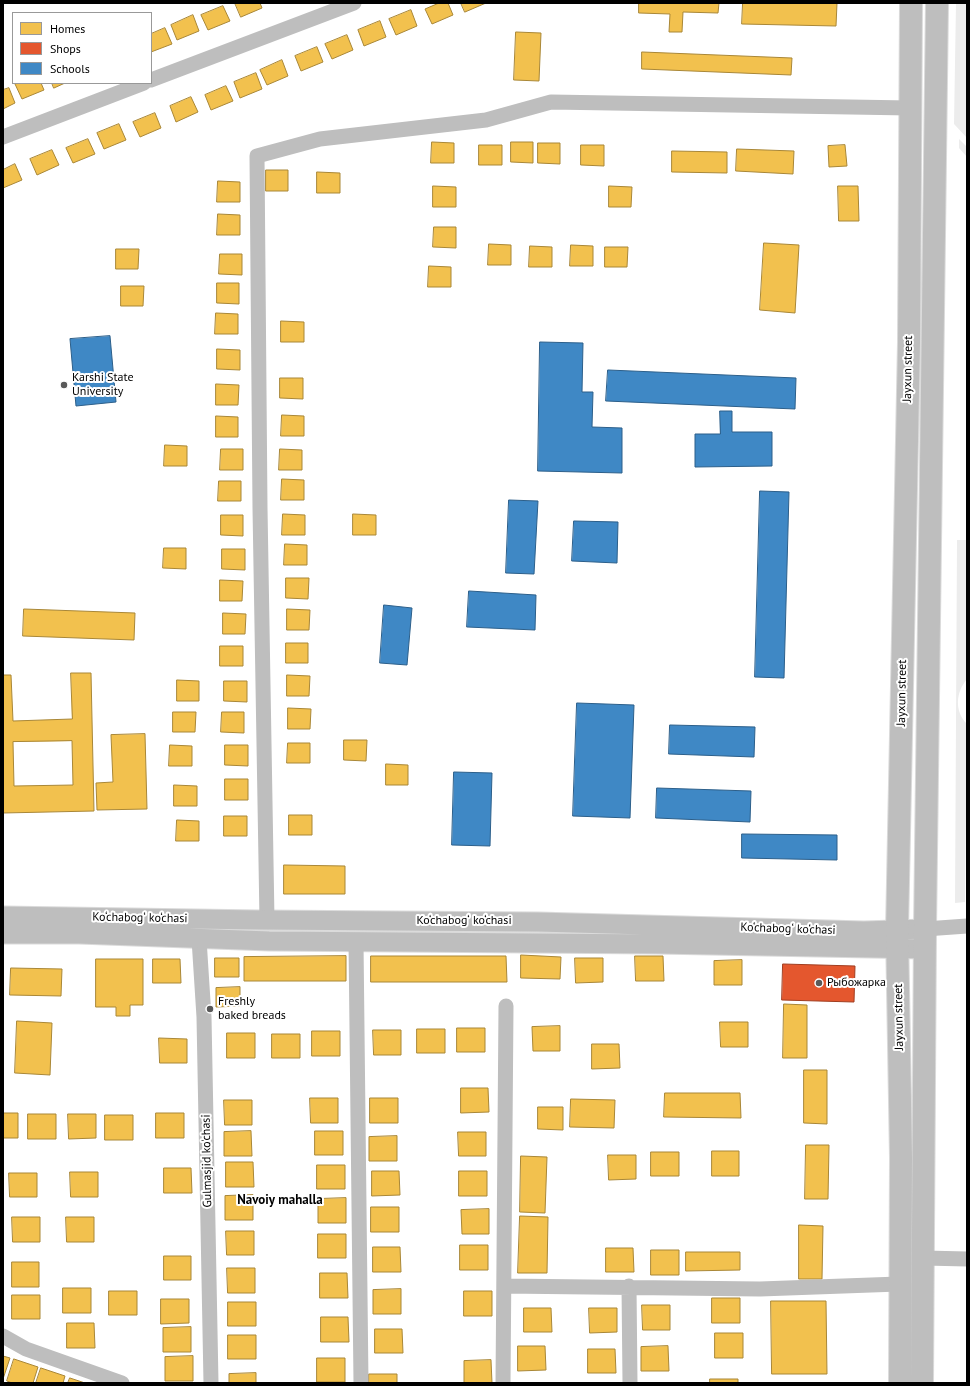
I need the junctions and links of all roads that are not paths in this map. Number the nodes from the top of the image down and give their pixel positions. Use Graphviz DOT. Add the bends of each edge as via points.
graph roads {
  1 [pos="354,3"];
  2 [pos="912,3"];
  3 [pos="937,3"];
  4 [pos="152,80"];
  5 [pos="141,84"];
  6 [pos="910,108"];
  7 [pos="910,130"];
  8 [pos="936,130"];
  9 [pos="3,137"];
  10 [pos="909,315"];
  11 [pos="933,316"];
  12 [pos="902,697"];
  13 [pos="927,697"];
  14 [pos="3,916"];
  15 [pos="264,920"];
  16 [pos="538,922"];
  17 [pos="967,926"];
  18 [pos="3,934"];
  19 [pos="199,939"];
  20 [pos="925,939"];
  21 [pos="898,940"];
  22 [pos="260,941"];
  23 [pos="356,942"];
  24 [pos="536,943"];
  25 [pos="506,1006"];
  26 [pos="924,1258"];
  27 [pos="967,1259"];
  28 [pos="899,1284"];
  29 [pos="504,1286"];
  30 [pos="629,1286"];
  31 [pos="3,1336"];
  32 [pos="122,1383"];
  33 [pos="211,1383"];
  34 [pos="361,1383"];
  35 [pos="504,1383"];
  36 [pos="630,1383"];
  37 [pos="900,1383"];
  38 [pos="922,1383"];
  1 -- 4 [label="street"];
  2 -- 6 [label="highway, Jayxun street"];
  3 -- 8 [label="highway, Jayxun street"];
  5 -- 9 [label="street"];
  6 -- 7 [label="highway, Jayxun street"];
  6 -- 15 [label="street" via="551,102 486,120 320,139 257,156"];
  7 -- 8 [label="highway"];
  7 -- 10 [label="highway, Jayxun street"];
  8 -- 11 [label="highway, Jayxun street"];
  10 -- 11 [label="highway"];
  10 -- 12 [label="highway, Jayxun street"];
  11 -- 13 [label="highway, Jayxun street"];
  12 -- 13 [label="highway"];
  12 -- 21 [label="highway, Jayxun street"];
  13 -- 20 [label="highway, Jayxun street"];
  14 -- 15 [label="main road, Ko‘chabog‘ ko‘chasi"];
  15 -- 16 [label="main road, Ko‘chabog‘ ko‘chasi"];
  15 -- 22 [label="street"];
  16 -- 21 [label="main road, Ko‘chabog‘ ko‘chasi"];
  16 -- 24 [label="street"];
  17 -- 20 [label="street"];
  18 -- 19 [label="main road, Ko‘chabog‘ ko‘chasi"];
  19 -- 22 [label="main road, Ko‘chabog‘ ko‘chasi"];
  19 -- 33 [label="street, Gulmasjid ko'chasi" via="204,1017"];
  20 -- 21 [label="main road, Ko‘chabog‘ ko‘chasi"];
  20 -- 26 [label="highway, Jayxun street"];
  21 -- 24 [label="main road, Ko‘chabog‘ ko‘chasi" via="657,944"];
  21 -- 28 [label="highway, Jayxun street" via="901,1158"];
  22 -- 23 [label="main road, Ko‘chabog‘ ko‘chasi"];
  23 -- 24 [label="main road, Ko‘chabog‘ ko‘chasi"];
  23 -- 34 [label="street"];
  25 -- 29 [label="street"];
  26 -- 27 [label="street"];
  26 -- 38 [label="highway, Jayxun street"];
  28 -- 30 [label="street" via="760,1289"];
  28 -- 37 [label="highway, Jayxun street"];
  29 -- 30 [label="street"];
  29 -- 35 [label="street"];
  30 -- 36 [label="street"];
  31 -- 32 [label="street" via="26,1350"];
}
